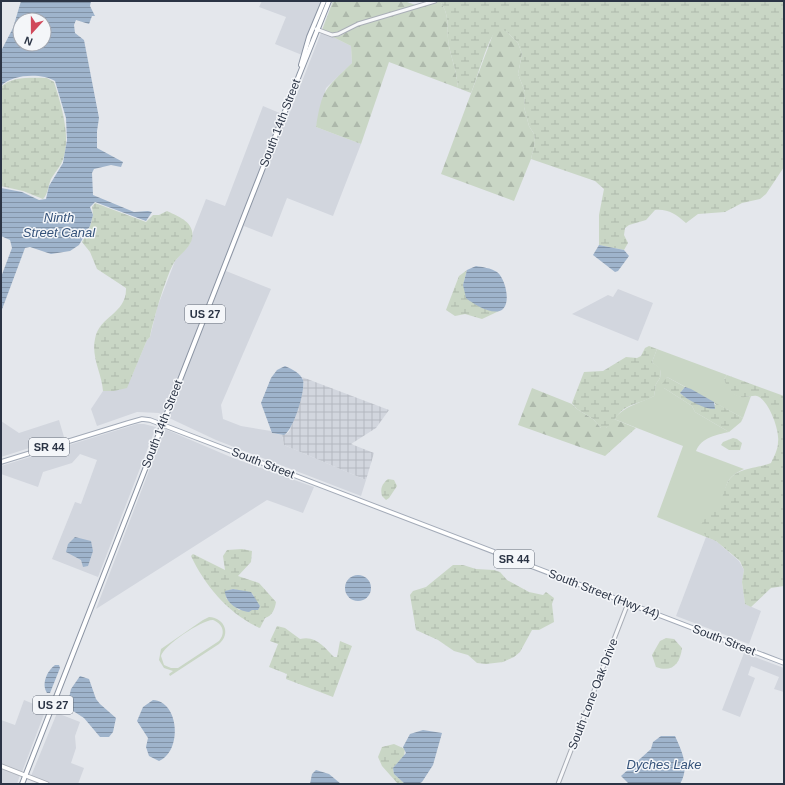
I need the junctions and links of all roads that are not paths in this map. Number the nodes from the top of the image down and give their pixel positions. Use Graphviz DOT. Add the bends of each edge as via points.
graph roads {
  1 [pos="324,1"];
  2 [pos="329,1"];
  3 [pos="435,1"];
  4 [pos="313,28"];
  5 [pos="318,30"];
  6 [pos="300,73"];
  7 [pos="162,425"];
  8 [pos="1,462"];
  9 [pos="364,502"];
  10 [pos="628,603"];
  11 [pos="665,617"];
  12 [pos="784,663"];
  13 [pos="1,766"];
  14 [pos="25,776"];
  15 [pos="22,784"];
  16 [pos="47,784"];
  17 [pos="558,784"];
  1 -- 4 [label="highway, South 14th Street / US 27"];
  2 -- 5 [label="highway, South 14th Street / US 27"];
  3 -- 5 [label="street" via="358,24 338,34 332,35"];
  4 -- 5 [label="street"];
  4 -- 6 [label="highway, South 14th Street / US 27"];
  5 -- 6 [label="highway, South 14th Street / US 27"];
  6 -- 7 [label="highway, South 14th Street / US 27"];
  7 -- 8 [label="main road, SR 44" via="137,420"];
  7 -- 9 [label="main road, South Street / SR 44"];
  7 -- 14 [label="highway, South 14th Street / US 27"];
  9 -- 10 [label="main road, South Street (Hwy 44) / SR 44"];
  10 -- 11 [label="main road, South Street (Hwy 44) / SR 44"];
  10 -- 17 [label="street, South Lone Oak Drive"];
  11 -- 12 [label="main road, South Street / SR 44"];
  13 -- 14 [label="main road"];
  14 -- 15 [label="highway, US 27"];
  14 -- 16 [label="main road"];
}
